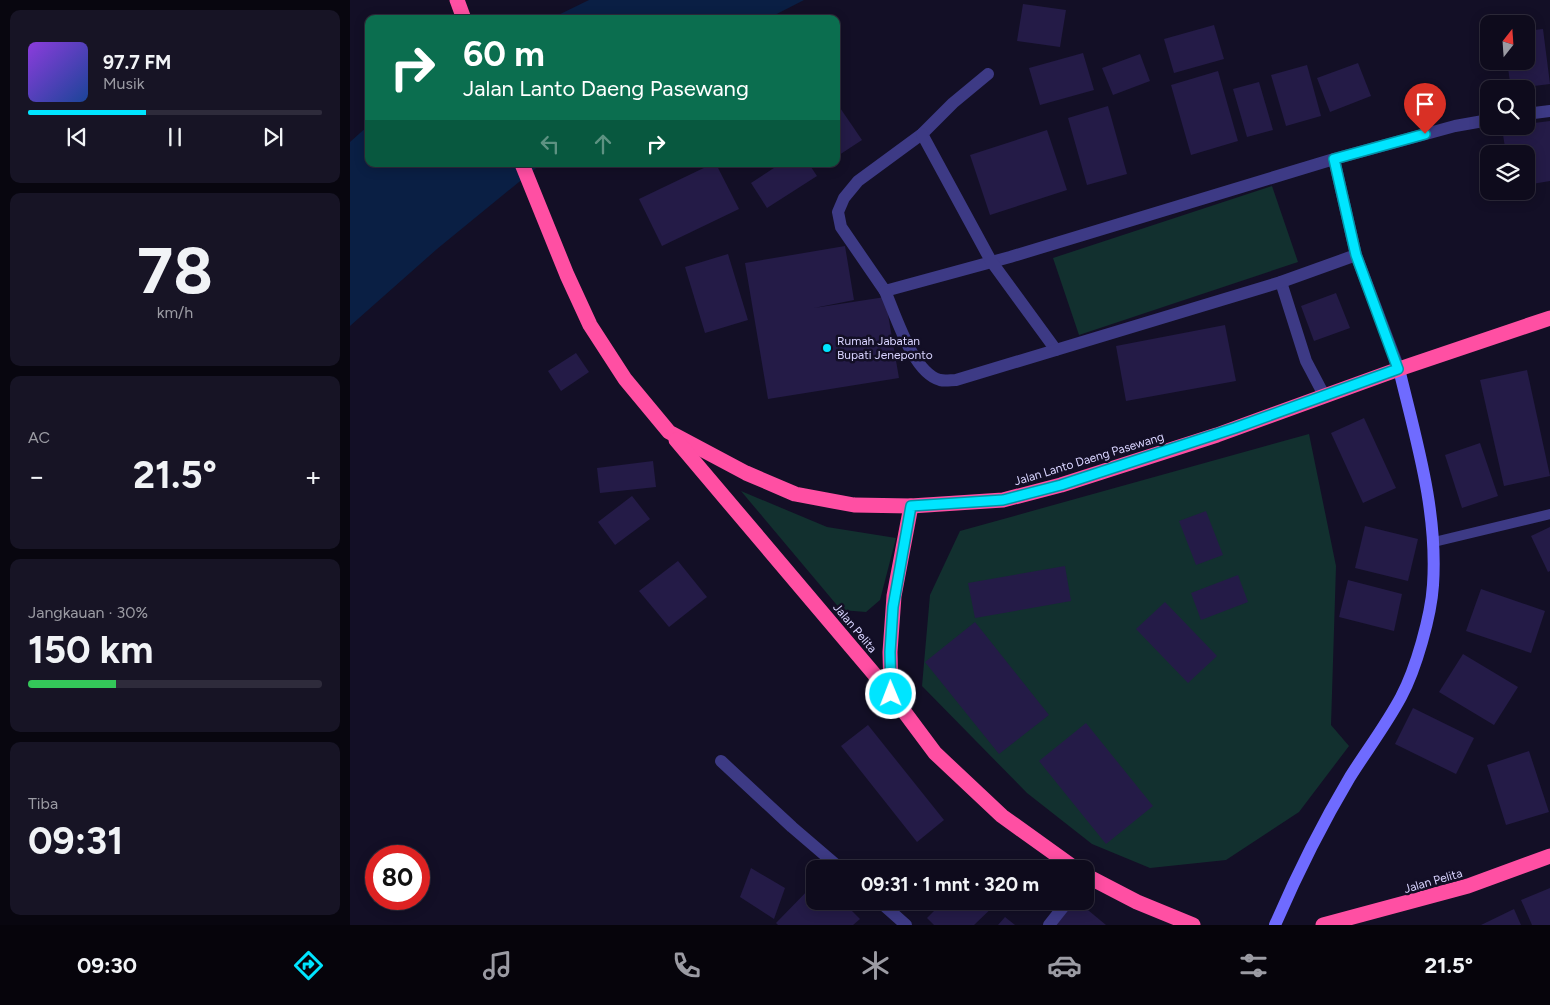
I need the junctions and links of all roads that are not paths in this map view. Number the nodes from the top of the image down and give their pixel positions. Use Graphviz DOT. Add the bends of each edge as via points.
graph roads {
  1 [pos="457,0"];
  2 [pos="463,15"];
  3 [pos="988,74"];
  4 [pos="1550,111"];
  5 [pos="1535,113"];
  6 [pos="1480,122"];
  7 [pos="922,134"];
  8 [pos="1334,159"];
  9 [pos="523,167"];
  10 [pos="1356,255"];
  11 [pos="991,261"];
  12 [pos="1281,282"];
  13 [pos="885,291"];
  14 [pos="1550,318"];
  15 [pos="1056,350"];
  16 [pos="1398,369"];
  17 [pos="1325,397"];
  18 [pos="669,432"];
  19 [pos="911,506"];
  20 [pos="1550,514"];
  21 [pos="1434,542"];
  22 [pos="891,694"];
  23 [pos="721,761"];
  24 [pos="1550,856"];
  25 [pos="830,860"];
  26 [pos="1062,860"];
  27 [pos="1094,880"];
  28 [pos="889,910"];
  29 [pos="1061,910"];
  30 [pos="906,925"];
  31 [pos="1049,925"];
  32 [pos="1193,925"];
  33 [pos="1275,925"];
  34 [pos="1323,925"];
  1 -- 2 [label="highway"];
  3 -- 7 [label="street"];
  4 -- 5 [label="street"];
  6 -- 8 [label="street"];
  7 -- 11 [label="street"];
  7 -- 13 [label="street" via="858,180 838,212 841,227"];
  8 -- 10 [label="street"];
  8 -- 11 [label="street"];
  9 -- 18 [label="highway, Jalan Lanto Daeng Pasewang" via="590,325 625,378"];
  10 -- 12 [label="street"];
  10 -- 16 [label="street"];
  11 -- 13 [label="street"];
  11 -- 15 [label="street"];
  12 -- 15 [label="street"];
  12 -- 17 [label="street" via="1306,361"];
  13 -- 15 [label="street" via="915,360 929,375 941,380 956,380"];
  14 -- 16 [label="highway, Jalan Lanto Daeng Pasewang"];
  16 -- 17 [label="highway, Jalan Lanto Daeng Pasewang"];
  16 -- 21 [label="street" via="1422,469"];
  17 -- 19 [label="highway, Jalan Lanto Daeng Pasewang" via="1052,488 1003,500"];
  18 -- 19 [label="highway, Jalan Lanto Daeng Pasewang" via="746,473 795,494 854,505"];
  18 -- 22 [label="highway, Jalan Pelita"];
  19 -- 22 [label="highway" via="893,603"];
  20 -- 21 [label="lane"];
  21 -- 33 [label="street" via="1433,586 1424,633 1401,696 1306,856"];
  22 -- 26 [label="highway, Jalan Pelita" via="935,754 1002,816"];
  23 -- 25 [label="street"];
  24 -- 34 [label="highway, Jalan Pelita" via="1468,886"];
  27 -- 32 [label="highway, Jalan Pelita"];
  28 -- 30 [label="street"];
  29 -- 31 [label="street"];
}
